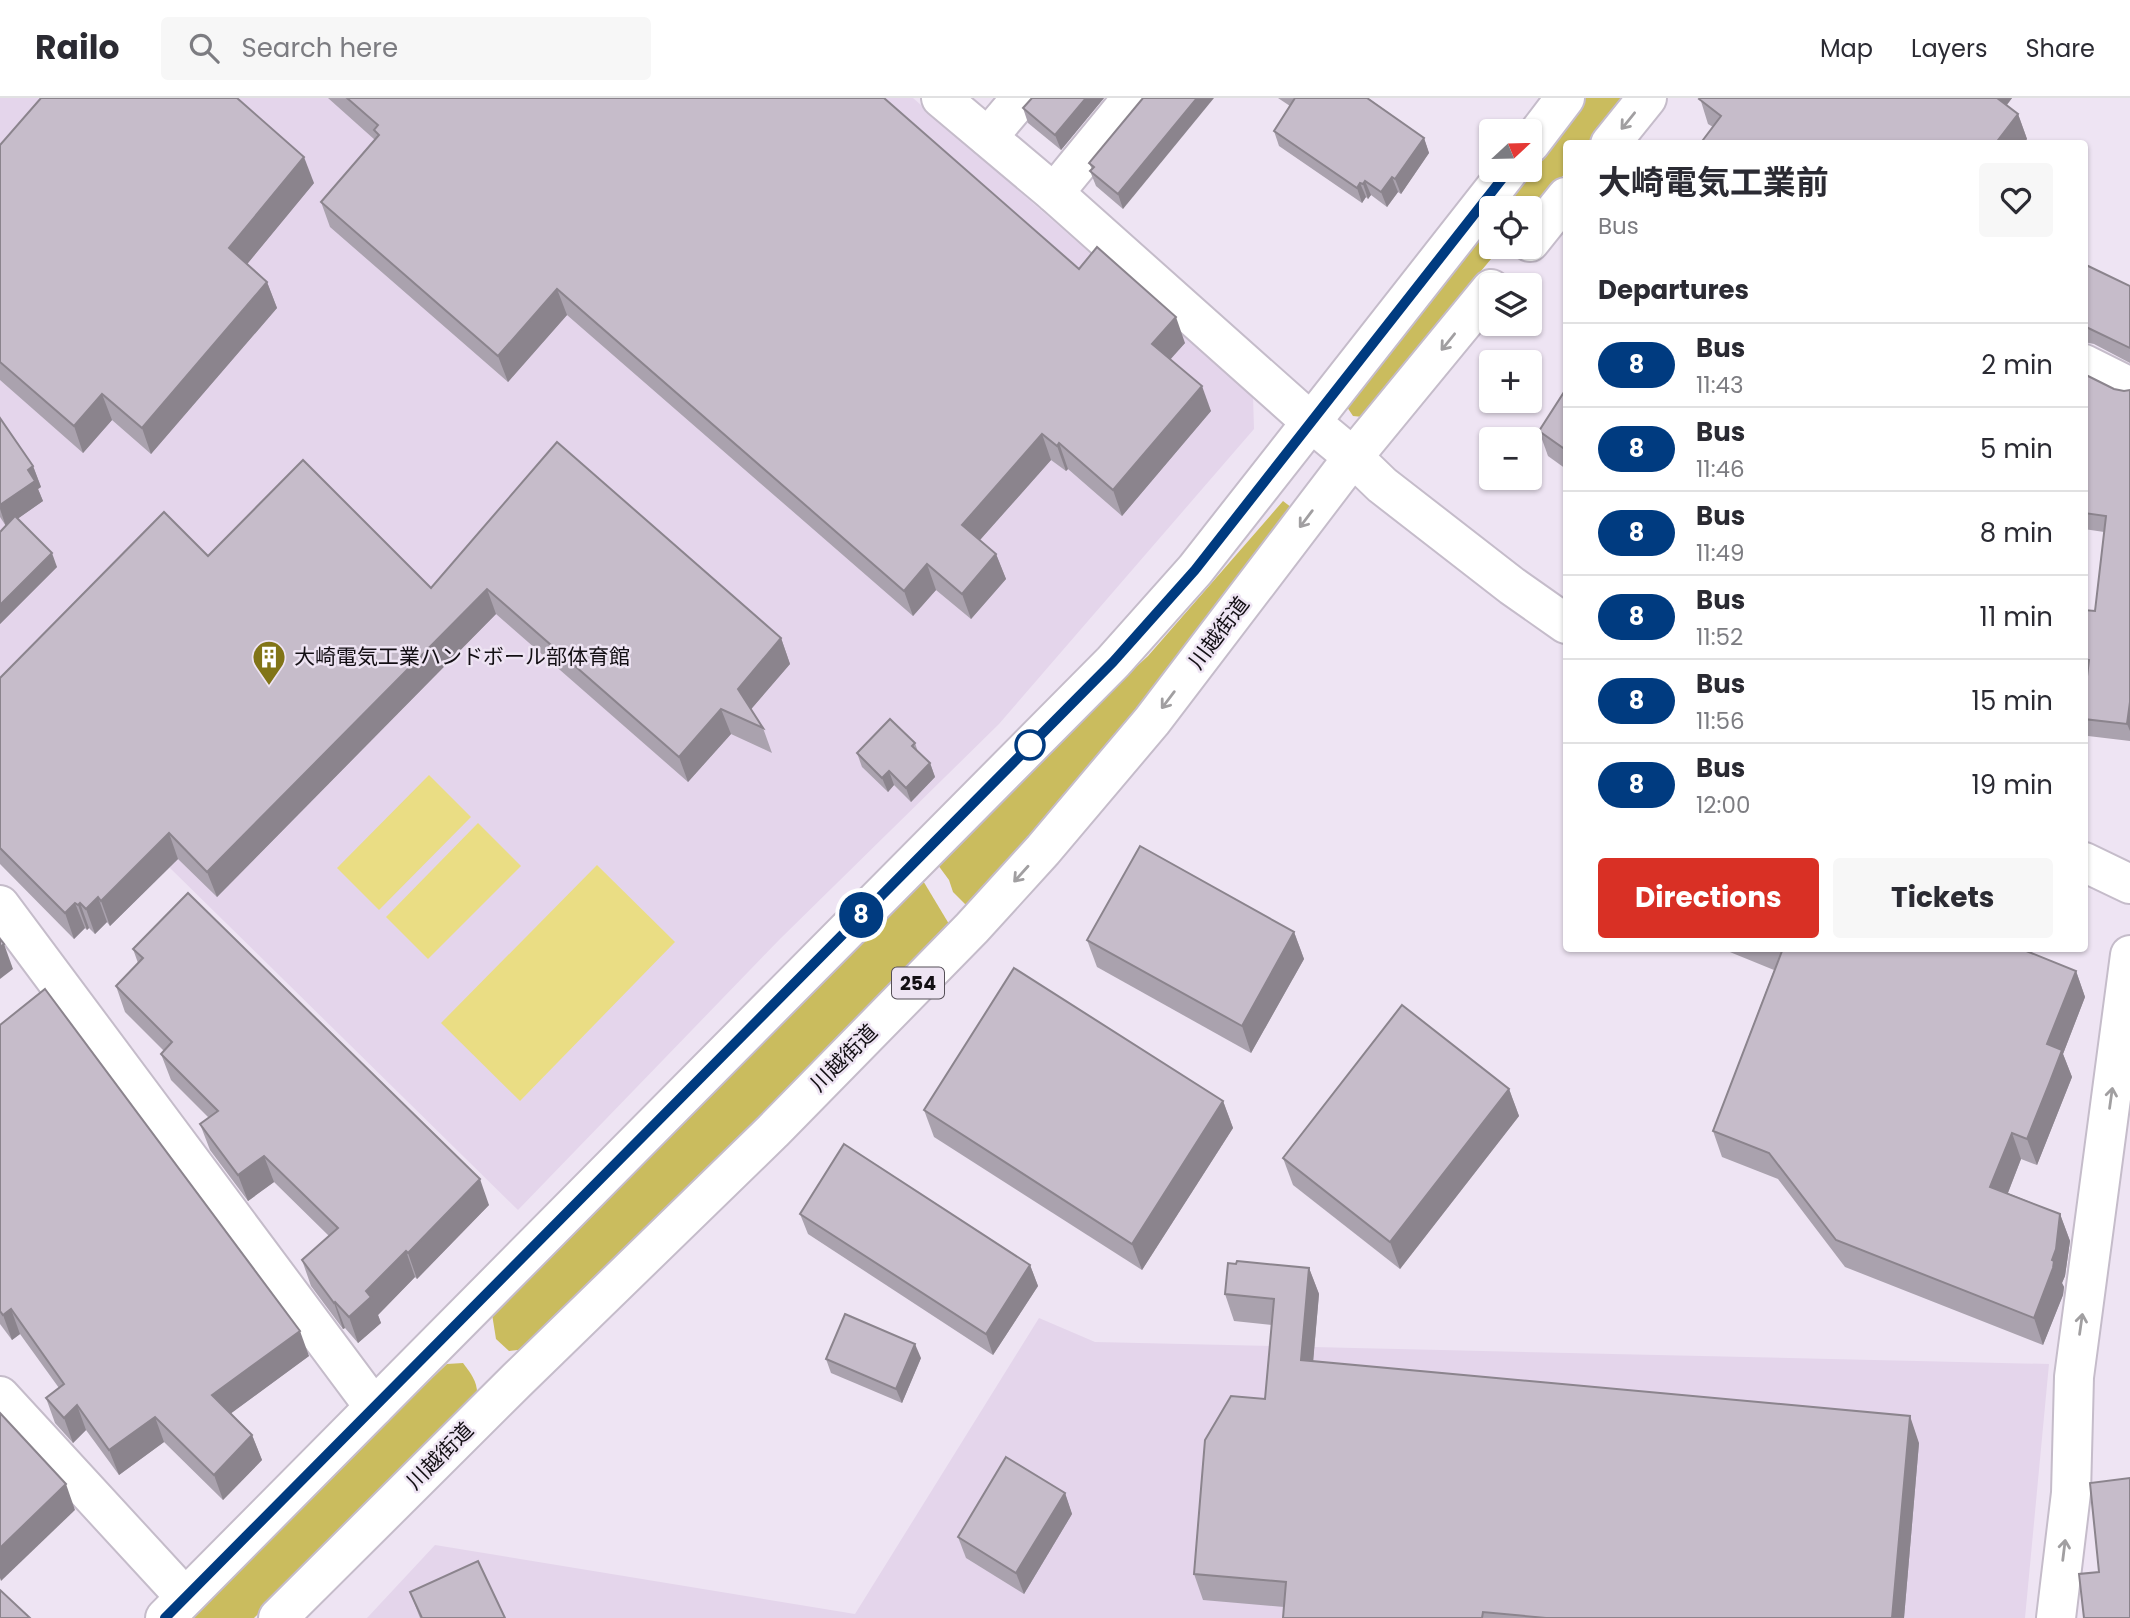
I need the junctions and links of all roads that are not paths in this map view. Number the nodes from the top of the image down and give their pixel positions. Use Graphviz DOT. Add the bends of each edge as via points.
graph roads {
  1 [pos="941,98"];
  2 [pos="1021,98"];
  3 [pos="1132,98"];
  4 [pos="1565,98"];
  5 [pos="1647,98"];
  6 [pos="1542,128"];
  7 [pos="988,137"];
  8 [pos="1613,140"];
  9 [pos="1500,182"];
  10 [pos="1054,193"];
  11 [pos="1563,201"];
  12 [pos="1542,227"];
  13 [pos="1515,259"];
  14 [pos="1504,273"];
  15 [pos="1479,303"];
  16 [pos="2088,366"];
  17 [pos="2130,387"];
  18 [pos="1312,423"];
  19 [pos="1353,457"];
  20 [pos="1563,622"];
  21 [pos="2088,864"];
  22 [pos="2130,884"];
  23 [pos="0,905"];
  24 [pos="2130,955"];
  25 [pos="0,1396"];
  26 [pos="374,1407"];
  27 [pos="175,1608"];
  28 [pos="278,1618"];
  29 [pos="2056,1618"];
  1 -- 7 [label="main road"];
  2 -- 7 [label="main road"];
  3 -- 10 [label="main road"];
  4 -- 6 [label="main road"];
  5 -- 8 [label="main road, one-way"];
  7 -- 10 [label="main road"];
  9 -- 18 [label="main road"];
  10 -- 18 [label="main road"];
  11 -- 12 [label="main road"];
  13 -- 14 [label="main road, 川越街道 / 254"];
  15 -- 19 [label="main road, 川越街道 / 254, one-way"];
  16 -- 17 [label="main road"];
  18 -- 19 [label="main road"];
  18 -- 26 [label="main road" via="1195,570 1113,662"];
  19 -- 20 [label="main road" via="1382,485"];
  19 -- 28 [label="main road, 川越街道 / 254, one-way" via="1152,721 1044,850 773,1131"];
  21 -- 22 [label="main road"];
  23 -- 26 [label="main road"];
  29 -- 24 [label="main road, one-way" via="2071,1493 2074,1377"];
  25 -- 27 [label="main road"];
  26 -- 27 [label="main road"];
}
